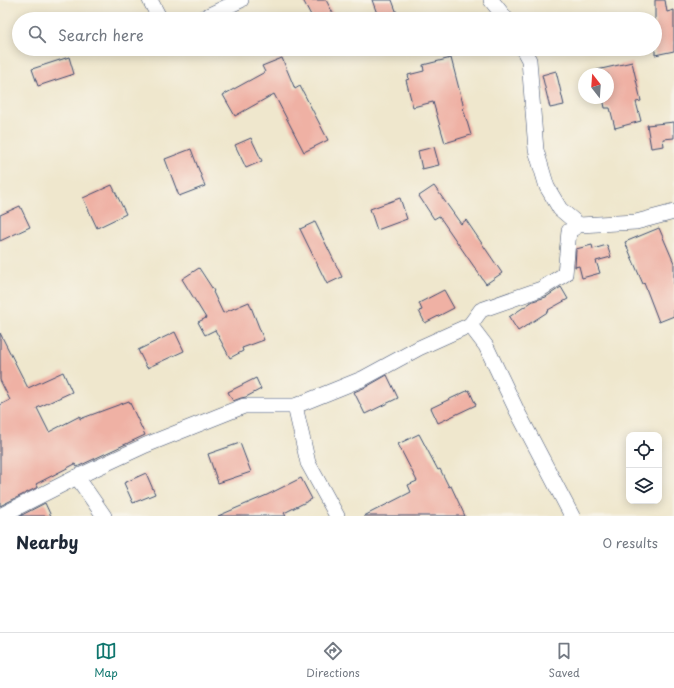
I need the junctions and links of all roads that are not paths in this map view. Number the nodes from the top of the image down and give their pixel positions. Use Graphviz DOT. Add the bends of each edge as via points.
graph roads {
  1 [pos="150,0"];
  2 [pos="241,0"];
  3 [pos="492,0"];
  4 [pos="156,12"];
  5 [pos="215,12"];
  6 [pos="501,12"];
  7 [pos="527,56"];
  8 [pos="674,212"];
  9 [pos="579,225"];
  10 [pos="470,325"];
  11 [pos="295,406"];
  12 [pos="77,477"];
  13 [pos="0,516"];
  14 [pos="104,516"];
  15 [pos="337,516"];
  16 [pos="572,516"];
  1 -- 4 [label="street"];
  2 -- 5 [label="street"];
  3 -- 6 [label="street"];
  7 -- 9 [label="street" via="536,150 547,187 560,209"];
  8 -- 9 [label="street" via="636,222"];
  9 -- 10 [label="street" via="569,231 565,274 541,289 481,310"];
  10 -- 11 [label="street" via="362,379"];
  10 -- 16 [label="street" via="486,346"];
  11 -- 12 [label="street" via="244,406 146,445"];
  11 -- 15 [label="street" via="308,463"];
  12 -- 13 [label="street"];
  12 -- 14 [label="street"];
}
